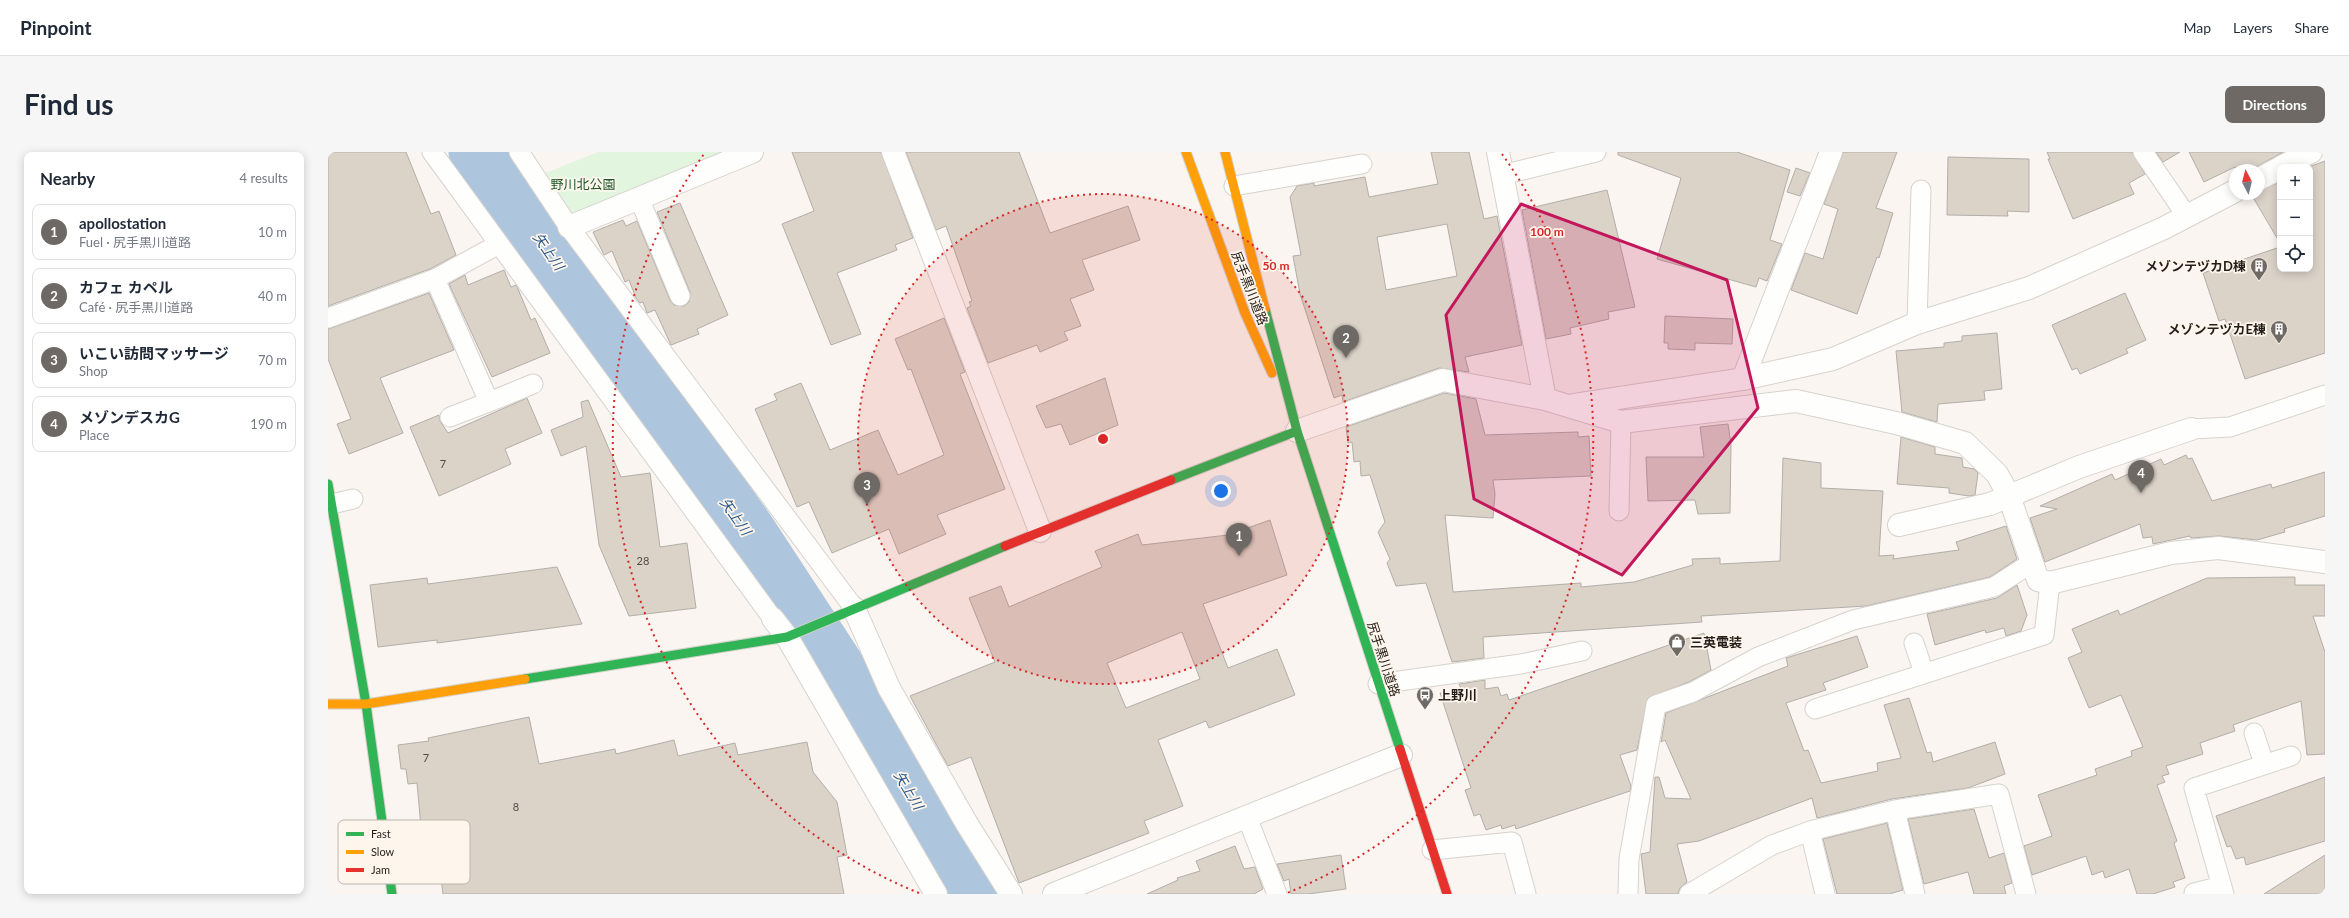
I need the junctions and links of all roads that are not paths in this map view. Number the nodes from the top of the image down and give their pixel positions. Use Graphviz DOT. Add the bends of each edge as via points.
graph roads {
  1 [pos="432,152"];
  2 [pos="518,152"];
  3 [pos="752,152"];
  4 [pos="893,152"];
  5 [pos="1186,152"];
  6 [pos="1225,152"];
  7 [pos="1498,152"];
  8 [pos="1596,152"];
  9 [pos="1831,152"];
  10 [pos="2143,152"];
  11 [pos="2311,152"];
  12 [pos="1362,164"];
  13 [pos="2287,164"];
  14 [pos="2277,169"];
  15 [pos="1502,175"];
  16 [pos="2265,175"];
  17 [pos="1234,186"];
  18 [pos="1921,190"];
  19 [pos="2229,194"];
  20 [pos="639,198"];
  21 [pos="2186,215"];
  22 [pos="570,227"];
  23 [pos="499,244"];
  24 [pos="436,279"];
  25 [pos="680,296"];
  26 [pos="328,318"];
  27 [pos="1917,323"];
  28 [pos="1743,379"];
  29 [pos="533,384"];
  30 [pos="2325,395"];
  31 [pos="1545,399"];
  32 [pos="489,402"];
  33 [pos="1566,406"];
  34 [pos="450,417"];
  35 [pos="1621,422"];
  36 [pos="2191,429"];
  37 [pos="1297,430"];
  38 [pos="328,484"];
  39 [pos="2009,496"];
  40 [pos="353,499"];
  41 [pos="332,504"];
  42 [pos="1619,512"];
  43 [pos="1899,525"];
  44 [pos="1040,530"];
  45 [pos="2033,562"];
  46 [pos="2325,562"];
  47 [pos="2050,583"];
  48 [pos="854,608"];
  49 [pos="773,619"];
  50 [pos="787,637"];
  51 [pos="1914,643"];
  52 [pos="1582,651"];
  53 [pos="1924,673"];
  54 [pos="1378,684"];
  55 [pos="328,704"];
  56 [pos="366,704"];
  57 [pos="1815,709"];
  58 [pos="2254,733"];
  59 [pos="1401,755"];
  60 [pos="2291,756"];
  61 [pos="2264,764"];
  62 [pos="1895,810"];
  63 [pos="1247,817"];
  64 [pos="382,820"];
  65 [pos="1810,831"];
  66 [pos="1432,850"];
  67 [pos="391,884"];
  68 [pos="2223,890"];
  69 [pos="2194,893"];
  70 [pos="392,894"];
  71 [pos="936,894"];
  72 [pos="1011,894"];
  73 [pos="1054,894"];
  74 [pos="1277,894"];
  75 [pos="1447,894"];
  76 [pos="1526,894"];
  77 [pos="1628,894"];
  78 [pos="1689,894"];
  79 [pos="1825,894"];
  80 [pos="1915,894"];
  81 [pos="2026,894"];
  1 -- 23 [label="lane"];
  2 -- 22 [label="lane"];
  3 -- 20 [label="street"];
  4 -- 44 [label="street"];
  5 -- 37 [label="street, 尻手黒川道路" via="1245,313"];
  6 -- 17 [label="street, 尻手黒川道路"];
  7 -- 15 [label="street"];
  8 -- 15 [label="lane"];
  9 -- 28 [label="street"];
  10 -- 21 [label="lane"];
  11 -- 13 [label="street"];
  12 -- 17 [label="lane"];
  14 -- 16 [label="street"];
  15 -- 31 [label="street"];
  17 -- 37 [label="street, 尻手黒川道路"];
  18 -- 27 [label="lane"];
  19 -- 21 [label="street"];
  20 -- 22 [label="street"];
  20 -- 25 [label="lane"];
  21 -- 27 [label="street" via="2164,228 2029,288"];
  22 -- 48 [label="lane"];
  23 -- 24 [label="lane"];
  23 -- 49 [label="lane"];
  24 -- 26 [label="lane"];
  24 -- 32 [label="lane"];
  27 -- 28 [label="street" via="1833,359"];
  28 -- 33 [label="street"];
  29 -- 32 [label="lane"];
  30 -- 36 [label="lane" via="2230,427"];
  31 -- 33 [label="street"];
  31 -- 37 [label="street" via="1443,380"];
  32 -- 34 [label="lane"];
  33 -- 35 [label="street"];
  35 -- 39 [label="street" via="1796,400 1896,423 1965,443 1997,474"];
  35 -- 42 [label="lane"];
  36 -- 39 [label="street" via="2079,466"];
  37 -- 44 [label="street"];
  37 -- 54 [label="street, 尻手黒川道路"];
  38 -- 41 [label="street"];
  39 -- 43 [label="street" via="1990,504"];
  39 -- 45 [label="street"];
  40 -- 41 [label="lane"];
  41 -- 56 [label="street" via="349,565"];
  44 -- 48 [label="street"];
  45 -- 47 [label="street" via="2038,580"];
  45 -- 77 [label="lane" via="1994,587 1853,620 1758,657 1693,692 1656,704 1629,860"];
  46 -- 47 [label="street" via="2218,548 2172,553"];
  47 -- 53 [label="lane" via="2044,635"];
  48 -- 50 [label="street"];
  48 -- 72 [label="street" via="889,688 967,824"];
  49 -- 50 [label="street"];
  50 -- 56 [label="street"];
  50 -- 71 [label="street"];
  51 -- 53 [label="lane"];
  52 -- 54 [label="lane" via="1521,664"];
  53 -- 57 [label="lane"];
  54 -- 59 [label="street, 尻手黒川道路"];
  55 -- 56 [label="street"];
  56 -- 64 [label="street"];
  58 -- 61 [label="lane"];
  59 -- 63 [label="street"];
  59 -- 66 [label="street, 尻手黒川道路"];
  60 -- 61 [label="lane"];
  61 -- 68 [label="lane" via="2194,788"];
  62 -- 65 [label="lane"];
  62 -- 80 [label="lane"];
  62 -- 81 [label="lane" via="1999,794"];
  63 -- 73 [label="street"];
  63 -- 74 [label="lane"];
  65 -- 78 [label="lane" via="1772,845"];
  65 -- 79 [label="lane"];
  66 -- 75 [label="street, 尻手黒川道路"];
  66 -- 76 [label="lane" via="1512,842"];
  67 -- 70 [label="street"];
  68 -- 69 [label="lane"];
}
